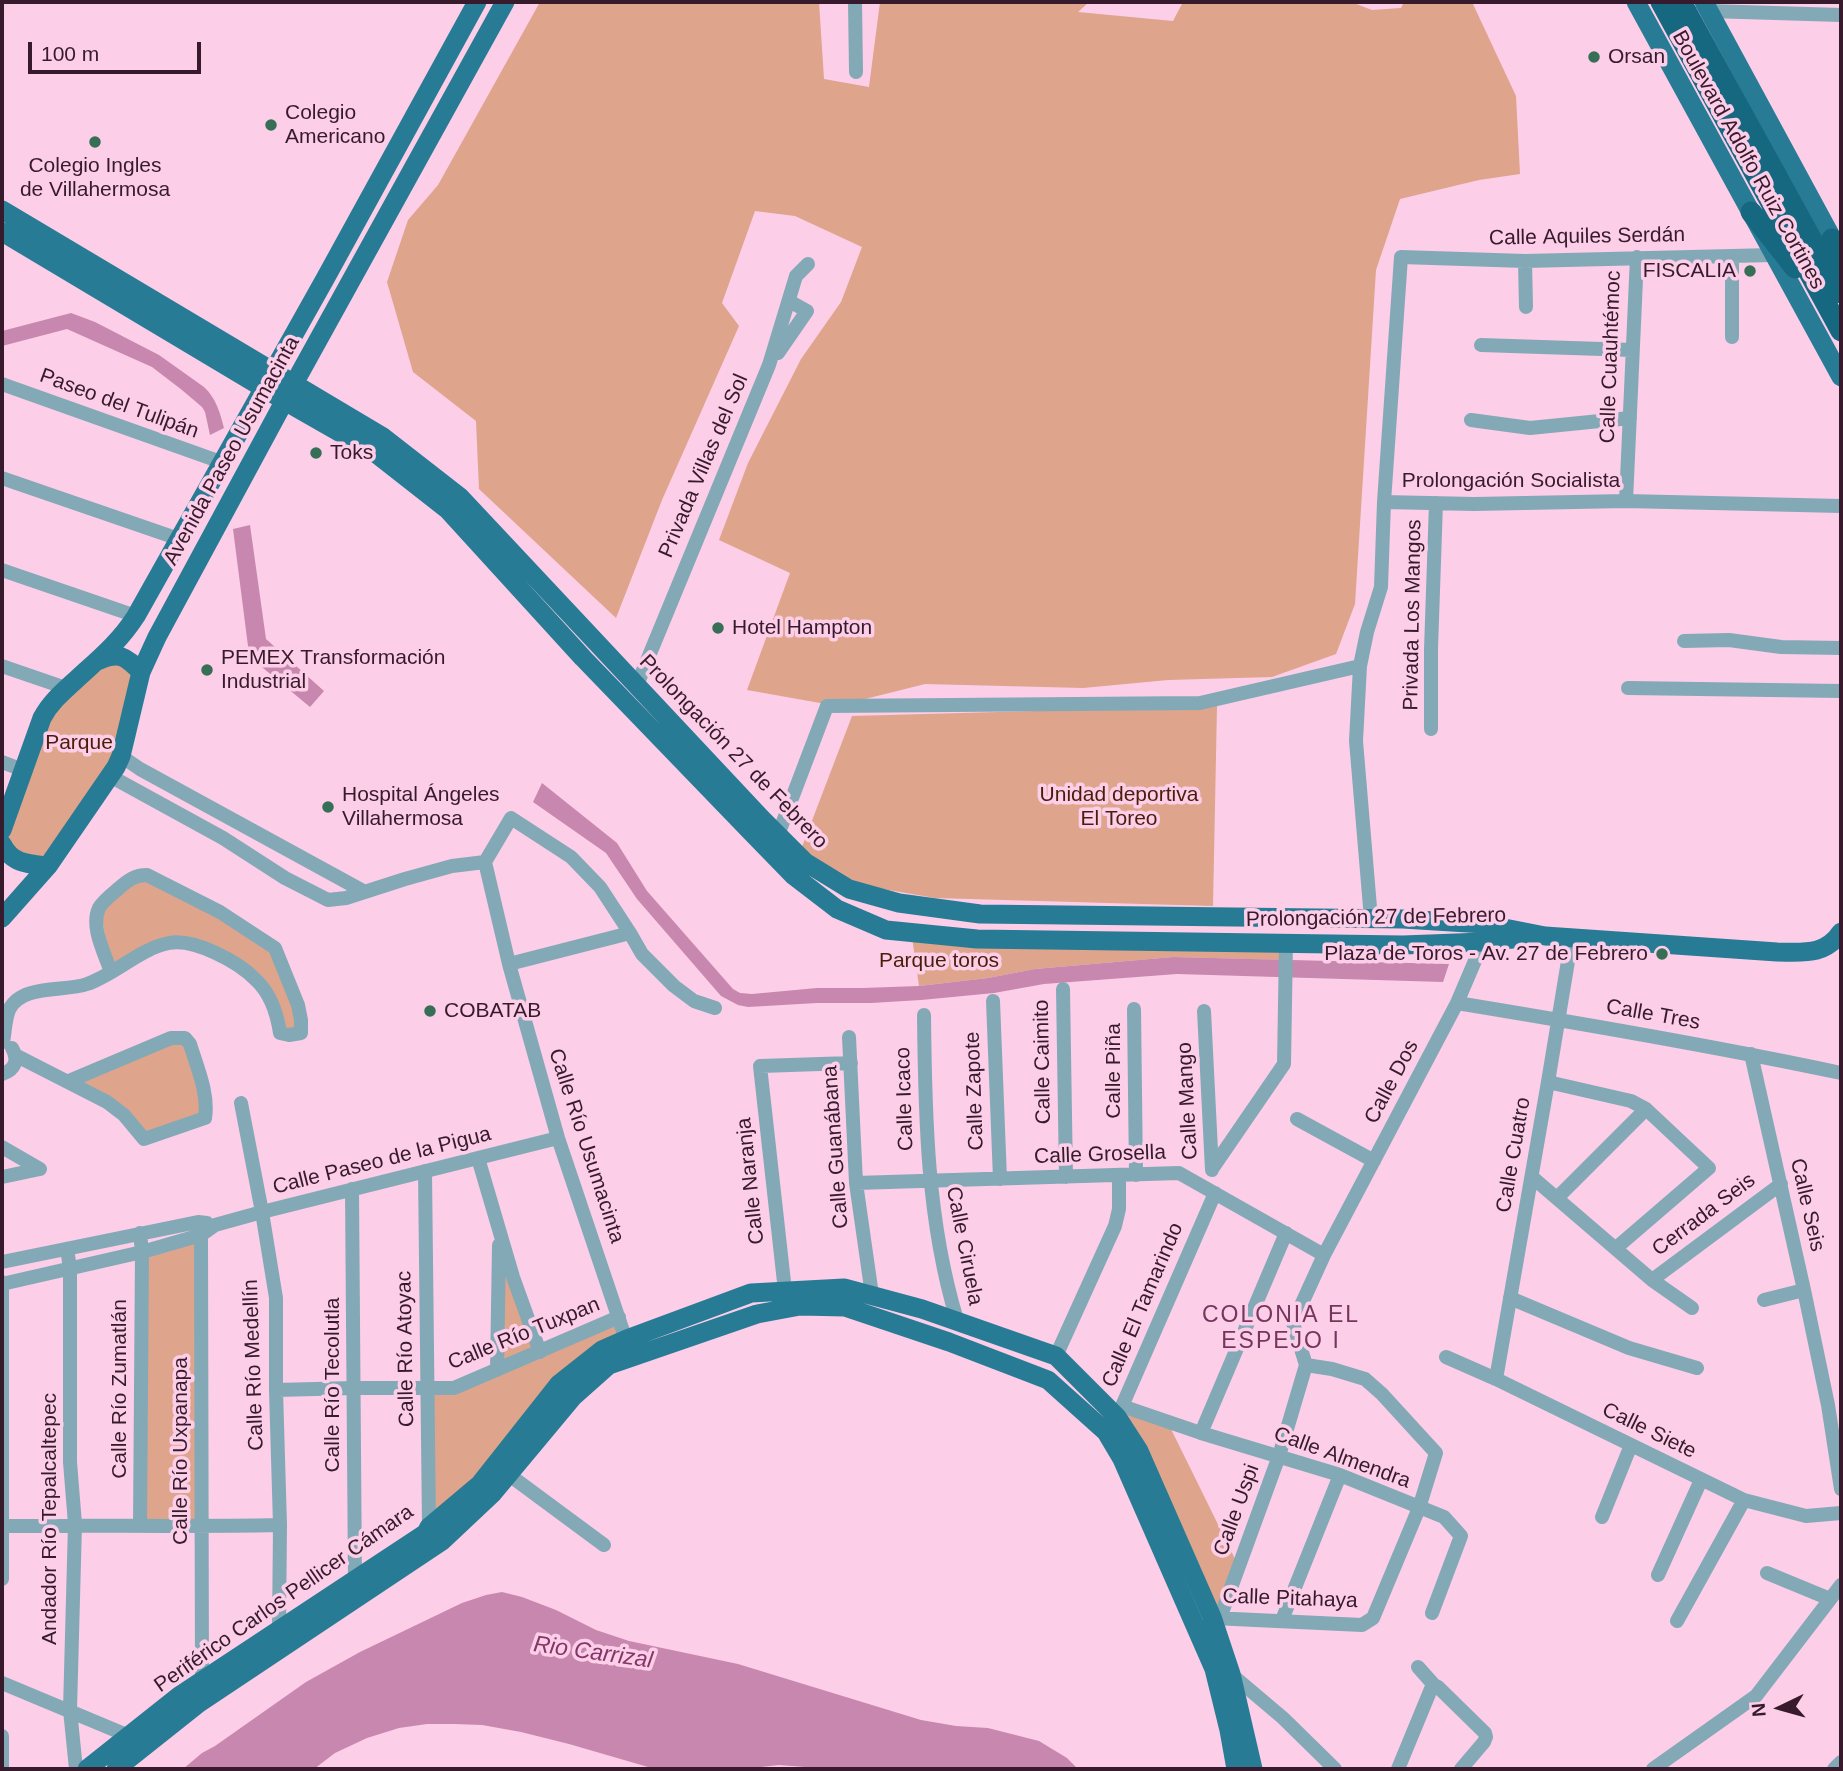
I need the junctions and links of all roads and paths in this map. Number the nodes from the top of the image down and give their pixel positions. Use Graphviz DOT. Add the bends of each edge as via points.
graph roads {
  1 [pos="477,2"];
  2 [pos="505,2"];
  3 [pos="855,2"];
  4 [pos="1636,2"];
  5 [pos="1661,2"];
  6 [pos="1681,2"];
  7 [pos="1706,7"];
  8 [pos="1841,15"];
  9 [pos="856,72"];
  10 [pos="2,210"];
  11 [pos="1751,212"];
  12 [pos="2,232"];
  13 [pos="1837,247"];
  14 [pos="1773,255"];
  15 [pos="1732,256"];
  16 [pos="1401,257"];
  17 [pos="1636,257"];
  18 [pos="1525,261"];
  19 [pos="808,264"];
  20 [pos="1841,276"];
  21 [pos="1841,293"];
  22 [pos="789,301"];
  23 [pos="1526,307"];
  24 [pos="1839,326"];
  25 [pos="1732,337"];
  26 [pos="1480,345"];
  27 [pos="1632,350"];
  28 [pos="769,365"];
  29 [pos="1841,377"];
  30 [pos="268,380"];
  31 [pos="2,384"];
  32 [pos="289,392"];
  33 [pos="1630,418"];
  34 [pos="1471,420"];
  35 [pos="221,463"];
  36 [pos="2,478"];
  37 [pos="1626,501"];
  38 [pos="1384,502"];
  39 [pos="1436,503"];
  40 [pos="1841,506"];
  41 [pos="178,539"];
  42 [pos="2,570"];
  43 [pos="136,616"];
  44 [pos="1684,642"];
  45 [pos="1841,648"];
  46 [pos="97,661"];
  47 [pos="2,666"];
  48 [pos="1360,666"];
  49 [pos="141,672"];
  50 [pos="637,685"];
  51 [pos="66,688"];
  52 [pos="1628,688"];
  53 [pos="1841,691"];
  54 [pos="1431,729"];
  55 [pos="121,756"];
  56 [pos="2,762"];
  57 [pos="110,776"];
  58 [pos="14,782"];
  59 [pos="2,830"];
  60 [pos="778,835"];
  61 [pos="2,844"];
  62 [pos="485,862"];
  63 [pos="48,866"];
  64 [pos="363,891"];
  65 [pos="2,918"];
  66 [pos="1371,919"];
  67 [pos="1841,932"];
  68 [pos="630,933"];
  69 [pos="1484,933"];
  70 [pos="1572,937"];
  71 [pos="1286,943"];
  72 [pos="509,964"];
  73 [pos="111,972"];
  74 [pos="1063,989"];
  75 [pos="993,1001"];
  76 [pos="1457,1003"];
  77 [pos="715,1008"];
  78 [pos="1134,1009"];
  79 [pos="1204,1011"];
  80 [pos="924,1015"];
  81 [pos="1558,1019"];
  82 [pos="849,1037"];
  83 [pos="2,1042"];
  84 [pos="1751,1054"];
  85 [pos="15,1055"];
  86 [pos="851,1063"];
  87 [pos="1841,1073"];
  88 [pos="2,1074"];
  89 [pos="69,1082"];
  90 [pos="1549,1082"];
  91 [pos="241,1103"];
  92 [pos="1646,1109"];
  93 [pos="1297,1119"];
  94 [pos="558,1138"];
  95 [pos="2,1147"];
  96 [pos="478,1158"];
  97 [pos="1374,1161"];
  98 [pos="1212,1170"];
  99 [pos="425,1171"];
  100 [pos="1136,1175"];
  101 [pos="1119,1176"];
  102 [pos="2,1177"];
  103 [pos="1066,1177"];
  104 [pos="1532,1177"];
  105 [pos="1000,1179"];
  106 [pos="930,1180"];
  107 [pos="856,1182"];
  108 [pos="1781,1184"];
  109 [pos="352,1189"];
  110 [pos="1209,1190"];
  111 [pos="1557,1198"];
  112 [pos="262,1212"];
  113 [pos="499,1227"];
  114 [pos="200,1228"];
  115 [pos="140,1233"];
  116 [pos="1286,1233"];
  117 [pos="1616,1248"];
  118 [pos="67,1249"];
  119 [pos="142,1252"];
  120 [pos="1324,1255"];
  121 [pos="2,1262"];
  122 [pos="70,1268"];
  123 [pos="1652,1280"];
  124 [pos="2,1283"];
  125 [pos="1804,1290"];
  126 [pos="785,1291"];
  127 [pos="872,1295"];
  128 [pos="1510,1298"];
  129 [pos="1763,1300"];
  130 [pos="1692,1308"];
  131 [pos="619,1317"];
  132 [pos="957,1320"];
  133 [pos="629,1348"];
  134 [pos="540,1352"];
  135 [pos="1056,1356"];
  136 [pos="1446,1357"];
  137 [pos="1306,1365"];
  138 [pos="1697,1368"];
  139 [pos="497,1370"];
  140 [pos="1496,1379"];
  141 [pos="354,1388"];
  142 [pos="427,1388"];
  143 [pos="276,1390"];
  144 [pos="1115,1419"];
  145 [pos="1201,1433"];
  146 [pos="1837,1434"];
  147 [pos="1631,1445"];
  148 [pos="1279,1457"];
  149 [pos="508,1474"];
  150 [pos="1340,1475"];
  151 [pos="1701,1480"];
  152 [pos="1841,1489"];
  153 [pos="1744,1500"];
  154 [pos="1419,1508"];
  155 [pos="1841,1513"];
  156 [pos="1602,1517"];
  157 [pos="75,1524"];
  158 [pos="280,1524"];
  159 [pos="2,1526"];
  160 [pos="141,1526"];
  161 [pos="202,1526"];
  162 [pos="429,1527"];
  163 [pos="604,1545"];
  164 [pos="1767,1573"];
  165 [pos="1658,1575"];
  166 [pos="2,1579"];
  167 [pos="355,1581"];
  168 [pos="1841,1585"];
  169 [pos="1830,1599"];
  170 [pos="1432,1613"];
  171 [pos="1216,1618"];
  172 [pos="1282,1620"];
  173 [pos="1677,1621"];
  174 [pos="279,1629"];
  175 [pos="1419,1667"];
  176 [pos="1231,1674"];
  177 [pos="202,1681"];
  178 [pos="2,1683"];
  179 [pos="1434,1685"];
  180 [pos="69,1710"];
  181 [pos="2,1736"];
  182 [pos="129,1736"];
  183 [pos="1841,1762"];
  184 [pos="2,1769"];
  185 [pos="76,1769"];
  186 [pos="87,1769"];
  187 [pos="116,1769"];
  188 [pos="1236,1769"];
  189 [pos="1253,1769"];
  190 [pos="1335,1769"];
  191 [pos="1398,1769"];
  192 [pos="1461,1769"];
  193 [pos="1653,1769"];
  194 [pos="1834,1769"];
  1 -- 30 [label="main road, Avenida Paseo Usumacinta"];
  2 -- 32 [label="main road, Avenida Paseo Usumacinta"];
  3 -- 9 [label="street"];
  4 -- 11 [label="main road, Boulevard Adolfo Ruiz Cortines"];
  5 -- 24 [label="highway"];
  6 -- 21 [label="highway"];
  7 -- 8 [label="street"];
  7 -- 13 [label="main road, Boulevard Adolfo Ruiz Cortines"];
  10 -- 30 [label="main road, Prolongación 27 de Febrero"];
  11 -- 14 [label="main road, Boulevard Adolfo Ruiz Cortines"];
  11 -- 24 [label="highway"];
  12 -- 30 [label="main road, Prolongación 27 de Febrero"];
  13 -- 20 [label="highway"];
  14 -- 15 [label="street, Calle Aquiles Serdán"];
  14 -- 29 [label="main road, Boulevard Adolfo Ruiz Cortines"];
  15 -- 17 [label="street, Calle Aquiles Serdán"];
  15 -- 25 [label="street"];
  16 -- 18 [label="street, Calle Aquiles Serdán"];
  16 -- 38 [label="street, Prolongación Socialista"];
  17 -- 18 [label="street, Calle Aquiles Serdán"];
  17 -- 27 [label="street, Calle Cuauhtémoc"];
  18 -- 23 [label="street"];
  19 -- 22 [label="street, Privada Villas del Sol" via="796,276"];
  22 -- 28 [label="street, Privada Villas del Sol"];
  22 -- 28 [label="street" via="807,311"];
  26 -- 27 [label="street"];
  27 -- 33 [label="street, Calle Cuauhtémoc"];
  28 -- 50 [label="street, Privada Villas del Sol"];
  30 -- 32 [label="main road, Prolongación 27 de Febrero"];
  30 -- 35 [label="main road, Avenida Paseo Usumacinta"];
  31 -- 35 [label="street, Paseo del Tulipán"];
  32 -- 49 [label="main road, Avenida Paseo Usumacinta"];
  32 -- 50 [label="main road, Prolongación 27 de Febrero" via="383,437 460,497"];
  32 -- 71 [label="main road, Prolongación 27 de Febrero" via="448,510 750,831 794,876 838,909 886,930 977,939"];
  33 -- 34 [label="street" via="1530,428"];
  33 -- 37 [label="street, Calle Cuauhtémoc"];
  35 -- 41 [label="main road, Avenida Paseo Usumacinta"];
  36 -- 41 [label="street"];
  37 -- 39 [label="street, Prolongación Socialista"];
  37 -- 40 [label="street, Prolongación Socialista"];
  38 -- 39 [label="street, Prolongación Socialista"];
  38 -- 48 [label="street" via="1381,586"];
  39 -- 54 [label="street, Privada Los Mangos"];
  41 -- 43 [label="main road, Avenida Paseo Usumacinta"];
  42 -- 43 [label="street"];
  43 -- 46 [label="main road, Avenida Paseo Usumacinta"];
  44 -- 45 [label="street" via="1730,640"];
  46 -- 49 [label="main road" via="125,657"];
  46 -- 51 [label="main road, Avenida Paseo Usumacinta"];
  47 -- 51 [label="street"];
  48 -- 60 [label="street" via="1200,703 827,706"];
  48 -- 66 [label="street" via="1356,741"];
  49 -- 55 [label="main road, Avenida Paseo Usumacinta"];
  50 -- 60 [label="main road, Prolongación 27 de Febrero"];
  51 -- 58 [label="main road, Avenida Paseo Usumacinta" via="42,718"];
  52 -- 53 [label="street"];
  55 -- 57 [label="main road, Avenida Paseo Usumacinta"];
  55 -- 64 [label="street"];
  56 -- 58 [label="street"];
  57 -- 63 [label="main road, Avenida Paseo Usumacinta"];
  57 -- 64 [label="street" via="328,900"];
  58 -- 59 [label="main road, Avenida Paseo Usumacinta"];
  60 -- 66 [label="main road, Prolongación 27 de Febrero" via="805,862 849,889 926,907 980,914"];
  61 -- 63 [label="main road" via="13,859"];
  62 -- 64 [label="street" via="452,866"];
  62 -- 68 [label="street" via="511,818 571,857 600,887"];
  62 -- 72 [label="street, Calle Río Usumacinta"];
  63 -- 65 [label="main road, Avenida Paseo Usumacinta"];
  66 -- 69 [label="main road, Prolongación 27 de Febrero"];
  67 -- 70 [label="main road, Prolongación 27 de Febrero" via="1830,945 1815,952"];
  68 -- 72 [label="street"];
  68 -- 77 [label="street" via="642,954 674,986 694,1001"];
  69 -- 70 [label="main road, Prolongación 27 de Febrero"];
  69 -- 71 [label="main road, Prolongación 27 de Febrero" via="1403,944"];
  69 -- 76 [label="street, Calle Dos"];
  70 -- 81 [label="street, Calle Cuatro"];
  71 -- 98 [label="street" via="1284,1063"];
  72 -- 94 [label="street, Calle Río Usumacinta"];
  73 -- 73 [label="street" via="168,943 207,949 256,980 272,1003 280,1033 301,1033 298,1006 275,948 220,912 147,875 129,880 100,906 96,919"];
  73 -- 83 [label="street" via="87,984 17,1000 9,1010"];
  74 -- 103 [label="street, Calle Caimito"];
  75 -- 105 [label="street, Calle Zapote"];
  76 -- 81 [label="street, Calle Tres"];
  76 -- 97 [label="street, Calle Dos"];
  78 -- 100 [label="street, Calle Piña"];
  79 -- 98 [label="street, Calle Mango"];
  80 -- 106 [label="street, Calle Icaco"];
  81 -- 84 [label="street, Calle Tres"];
  81 -- 90 [label="street, Calle Cuatro"];
  82 -- 86 [label="street, Calle Guanábana"];
  83 -- 85 [label="street"];
  84 -- 87 [label="street, Calle Tres"];
  84 -- 108 [label="street, Calle Seis"];
  85 -- 88 [label="street" via="13,1067"];
  85 -- 89 [label="street"];
  86 -- 107 [label="street, Calle Guanábana"];
  86 -- 126 [label="street, Calle Naranja" via="760,1066"];
  89 -- 89 [label="street" via="107,1102 144,1139 205,1118 204,1093 185,1038 171,1038"];
  90 -- 92 [label="street"];
  90 -- 104 [label="street, Calle Cuatro"];
  91 -- 112 [label="street, Calle Río Medellín"];
  92 -- 111 [label="street"];
  92 -- 117 [label="street" via="1709,1168"];
  93 -- 97 [label="street"];
  94 -- 96 [label="street, Calle Paseo de la Pigua"];
  94 -- 131 [label="street, Calle Río Usumacinta"];
  95 -- 102 [label="street" via="40,1169"];
  96 -- 99 [label="street, Calle Paseo de la Pigua"];
  96 -- 113 [label="street"];
  97 -- 120 [label="street, Calle Dos"];
  98 -- 110 [label="street, Calle Mango"];
  99 -- 109 [label="street, Calle Paseo de la Pigua"];
  99 -- 142 [label="street, Calle Río Atoyac"];
  100 -- 101 [label="street, Calle Grosella"];
  100 -- 110 [label="street, Calle Grosella" via="1179,1173"];
  101 -- 103 [label="street, Calle Grosella"];
  101 -- 135 [label="street" via="1115,1226"];
  103 -- 105 [label="street, Calle Grosella"];
  104 -- 111 [label="street"];
  104 -- 128 [label="street, Calle Cuatro"];
  105 -- 106 [label="street, Calle Grosella"];
  106 -- 107 [label="street, Calle Grosella"];
  106 -- 132 [label="street, Calle Ciruela" via="946,1285"];
  107 -- 127 [label="street, Calle Guanábana"];
  108 -- 123 [label="street, Cerrada Seis"];
  108 -- 125 [label="street, Calle Seis"];
  109 -- 112 [label="street, Calle Paseo de la Pigua"];
  109 -- 141 [label="street, Calle Río Tecolutla"];
  110 -- 116 [label="street, Calle Grosella"];
  110 -- 144 [label="street, Calle El Tamarindo"];
  111 -- 117 [label="street"];
  112 -- 114 [label="street, Calle Paseo de la Pigua"];
  112 -- 143 [label="street, Calle Río Medellín" via="276,1298"];
  113 -- 134 [label="street"];
  113 -- 139 [label="street"];
  114 -- 115 [label="street, Calle Paseo de la Pigua"];
  114 -- 119 [label="street, Calle Paseo de la Pigua"];
  114 -- 161 [label="street, Calle Río Uxpanapa"];
  115 -- 118 [label="street, Calle Paseo de la Pigua"];
  115 -- 119 [label="street, Calle Río Zumatlán"];
  116 -- 120 [label="street, Calle Grosella"];
  116 -- 145 [label="street"];
  117 -- 123 [label="street"];
  118 -- 121 [label="street, Calle Paseo de la Pigua"];
  118 -- 122 [label="street, Andador Río Tepalcaltepec"];
  119 -- 122 [label="street, Calle Paseo de la Pigua"];
  119 -- 160 [label="street, Calle Río Zumatlán"];
  120 -- 137 [label="street, Calle Dos" via="1293,1323"];
  122 -- 124 [label="street, Calle Paseo de la Pigua"];
  122 -- 157 [label="street, Andador Río Tepalcaltepec" via="70,1462"];
  123 -- 130 [label="street"];
  124 -- 159 [label="street"];
  125 -- 129 [label="street"];
  125 -- 146 [label="street, Calle Seis"];
  126 -- 127 [label="main road, Periférico Carlos Pellicer Cámara" via="844,1288"];
  126 -- 133 [label="main road, Periférico Carlos Pellicer Cámara" via="751,1293"];
  127 -- 132 [label="main road, Periférico Carlos Pellicer Cámara"];
  128 -- 138 [label="street" via="1629,1348"];
  128 -- 140 [label="street, Calle Cuatro"];
  131 -- 133 [label="street, Calle Río Usumacinta"];
  131 -- 134 [label="street, Calle Río Tuxpan"];
  132 -- 135 [label="main road, Periférico Carlos Pellicer Cámara"];
  133 -- 144 [label="main road, Periférico Carlos Pellicer Cámara" via="757,1314 800,1306 845,1307 1048,1380"];
  133 -- 149 [label="main road, Periférico Carlos Pellicer Cámara" via="573,1397"];
  133 -- 162 [label="main road, Periférico Carlos Pellicer Cámara" via="602,1350 559,1384 480,1484"];
  134 -- 139 [label="street, Calle Río Tuxpan"];
  135 -- 144 [label="main road, Periférico Carlos Pellicer Cámara"];
  136 -- 140 [label="street, Calle Siete"];
  137 -- 148 [label="street, Calle Uspi"];
  137 -- 154 [label="street, Calle Pitahaya" via="1365,1379 1436,1453"];
  139 -- 142 [label="street, Calle Río Tuxpan" via="454,1388"];
  140 -- 147 [label="street, Calle Siete"];
  141 -- 142 [label="street, Calle Río Tuxpan"];
  141 -- 143 [label="street, Calle Río Tuxpan"];
  141 -- 167 [label="street, Calle Río Tecolutla"];
  142 -- 162 [label="street, Calle Río Atoyac"];
  143 -- 158 [label="street, Calle Río Medellín"];
  144 -- 145 [label="street, Calle Almendra"];
  144 -- 171 [label="main road, Periférico Carlos Pellicer Cámara" via="1139,1451"];
  144 -- 188 [label="main road, Periférico Carlos Pellicer Cámara" via="1122,1459 1214,1669"];
  145 -- 148 [label="street, Calle Almendra"];
  146 -- 152 [label="street, Calle Seis"];
  147 -- 151 [label="street, Calle Siete"];
  147 -- 156 [label="street"];
  148 -- 150 [label="street, Calle Almendra"];
  148 -- 171 [label="street, Calle Uspi"];
  149 -- 163 [label="street"];
  149 -- 187 [label="main road, Periférico Carlos Pellicer Cámara" via="442,1541 199,1703"];
  150 -- 154 [label="street, Calle Almendra"];
  150 -- 172 [label="street"];
  151 -- 153 [label="street, Calle Siete"];
  151 -- 165 [label="street"];
  153 -- 155 [label="street, Calle Siete" via="1806,1516"];
  153 -- 173 [label="street"];
  154 -- 170 [label="street, Calle Almendra" via="1444,1517 1461,1536"];
  154 -- 172 [label="street, Calle Pitahaya" via="1373,1618 1362,1625"];
  157 -- 159 [label="street"];
  157 -- 160 [label="street"];
  157 -- 180 [label="street, Andador Río Tepalcaltepec"];
  158 -- 161 [label="street"];
  158 -- 174 [label="street, Calle Río Medellín"];
  159 -- 166 [label="street"];
  160 -- 161 [label="street"];
  161 -- 177 [label="street, Calle Río Uxpanapa"];
  162 -- 167 [label="main road, Periférico Carlos Pellicer Cámara" via="426,1534"];
  164 -- 169 [label="street"];
  167 -- 174 [label="main road, Periférico Carlos Pellicer Cámara"];
  168 -- 169 [label="street"];
  169 -- 193 [label="street" via="1756,1696"];
  171 -- 172 [label="street, Calle Pitahaya"];
  171 -- 176 [label="main road, Periférico Carlos Pellicer Cámara"];
  174 -- 177 [label="main road, Periférico Carlos Pellicer Cámara"];
  175 -- 179 [label="street"];
  176 -- 189 [label="main road, Periférico Carlos Pellicer Cámara"];
  176 -- 190 [label="street"];
  177 -- 182 [label="main road, Periférico Carlos Pellicer Cámara"];
  178 -- 180 [label="street"];
  179 -- 191 [label="street"];
  179 -- 192 [label="street" via="1485,1733"];
  180 -- 182 [label="street"];
  180 -- 185 [label="street, Andador Río Tepalcaltepec"];
  181 -- 184 [label="street"];
  182 -- 186 [label="main road, Periférico Carlos Pellicer Cámara"];
  183 -- 194 [label="street"];
}
